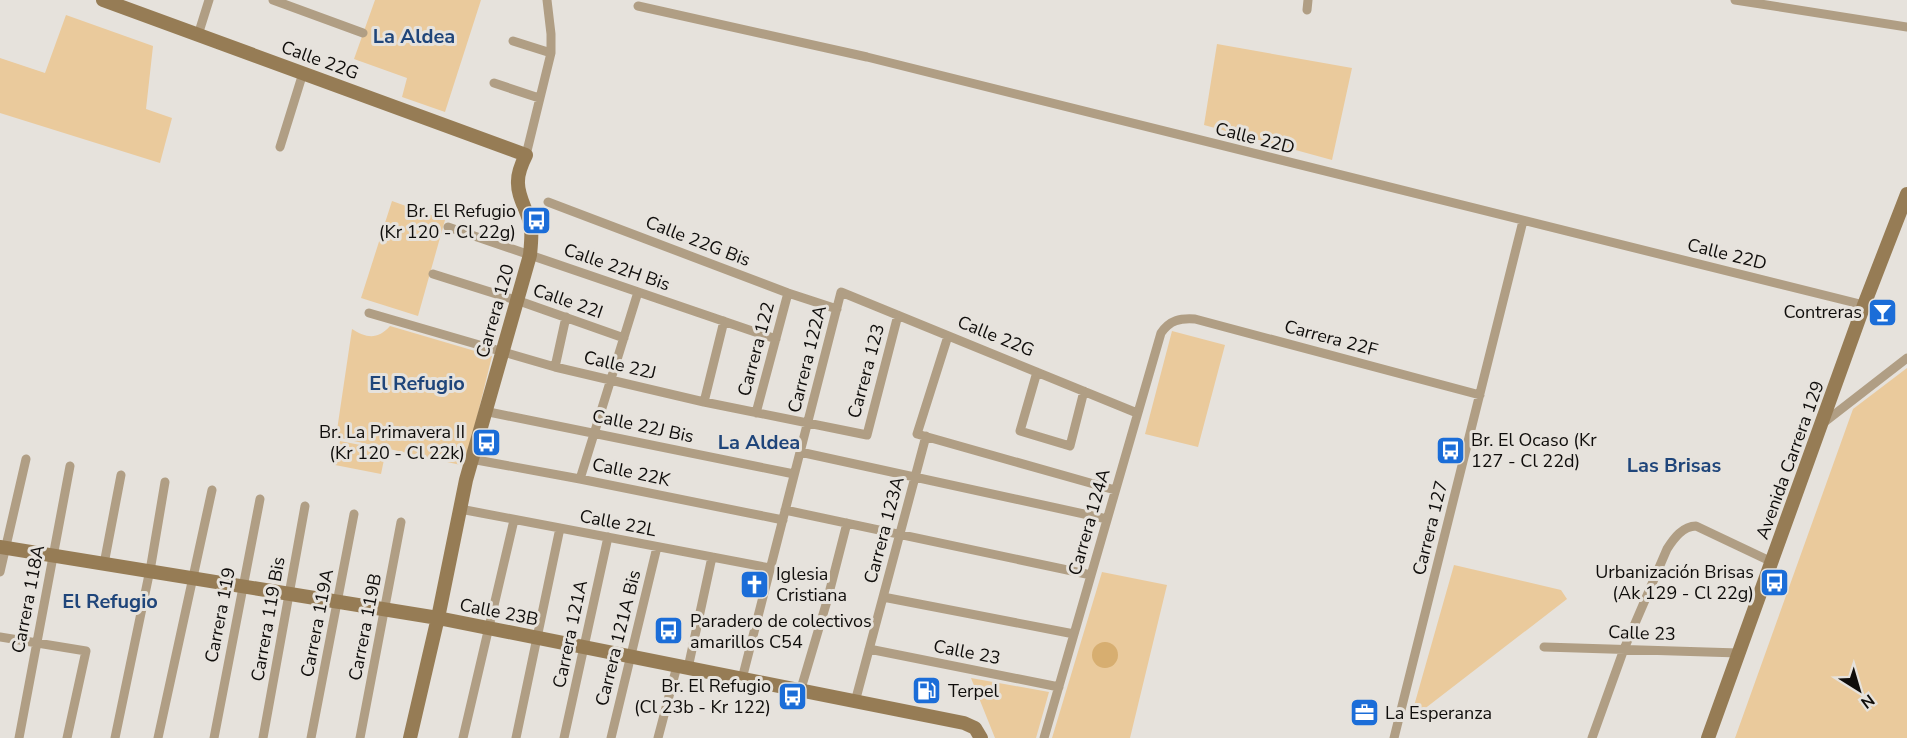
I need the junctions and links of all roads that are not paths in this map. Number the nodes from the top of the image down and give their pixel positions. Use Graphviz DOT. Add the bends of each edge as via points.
graph roads {
  1 [pos="103,0"];
  2 [pos="209,0"];
  3 [pos="273,0"];
  4 [pos="546,0"];
  5 [pos="1735,0"];
  6 [pos="638,6"];
  7 [pos="1907,27"];
  8 [pos="363,33"];
  9 [pos="198,35"];
  10 [pos="513,41"];
  11 [pos="551,53"];
  12 [pos="303,73"];
  13 [pos="494,83"];
  14 [pos="539,98"];
  15 [pos="280,147"];
  16 [pos="526,154"];
  17 [pos="1907,194"];
  18 [pos="548,202"];
  19 [pos="1523,221"];
  20 [pos="448,227"];
  21 [pos="530,255"];
  22 [pos="433,274"];
  23 [pos="638,292"];
  24 [pos="841,292"];
  25 [pos="788,293"];
  26 [pos="517,300"];
  27 [pos="1864,305"];
  28 [pos="837,309"];
  29 [pos="369,313"];
  30 [pos="898,315"];
  31 [pos="566,317"];
  32 [pos="724,321"];
  33 [pos="1173,321"];
  34 [pos="948,336"];
  35 [pos="624,338"];
  36 [pos="776,339"];
  37 [pos="502,351"];
  38 [pos="1907,358"];
  39 [pos="555,367"];
  40 [pos="1037,372"];
  41 [pos="610,379"];
  42 [pos="1084,392"];
  43 [pos="1480,395"];
  44 [pos="704,402"];
  45 [pos="484,411"];
  46 [pos="756,413"];
  47 [pos="1137,413"];
  48 [pos="808,423"];
  49 [pos="1822,424"];
  50 [pos="594,433"];
  51 [pos="867,435"];
  52 [pos="922,435"];
  53 [pos="800,452"];
  54 [pos="26,459"];
  55 [pos="471,459"];
  56 [pos="70,466"];
  57 [pos="795,474"];
  58 [pos="121,475"];
  59 [pos="915,477"];
  60 [pos="580,478"];
  61 [pos="165,482"];
  62 [pos="212,490"];
  63 [pos="1115,490"];
  64 [pos="260,499"];
  65 [pos="305,506"];
  66 [pos="460,510"];
  67 [pos="785,510"];
  68 [pos="354,514"];
  69 [pos="1107,519"];
  70 [pos="514,520"];
  71 [pos="783,520"];
  72 [pos="401,522"];
  73 [pos="847,523"];
  74 [pos="560,528"];
  75 [pos="900,534"];
  76 [pos="608,537"];
  77 [pos="2,547"];
  78 [pos="657,547"];
  79 [pos="53,555"];
  80 [pos="712,557"];
  81 [pos="1772,562"];
  82 [pos="104,564"];
  83 [pos="770,568"];
  84 [pos="149,571"];
  85 [pos="0,572"];
  86 [pos="1091,574"];
  87 [pos="194,578"];
  88 [pos="243,586"];
  89 [pos="290,594"];
  90 [pos="883,597"];
  91 [pos="338,602"];
  92 [pos="385,610"];
  93 [pos="438,618"];
  94 [pos="488,628"];
  95 [pos="1074,634"];
  96 [pos="0,637"];
  97 [pos="537,638"];
  98 [pos="36,643"];
  99 [pos="584,647"];
  100 [pos="1544,647"];
  101 [pos="869,649"];
  102 [pos="1624,649"];
  103 [pos="1739,653"];
  104 [pos="630,656"];
  105 [pos="682,667"];
  106 [pos="742,679"];
  107 [pos="1059,687"];
  108 [pos="800,692"];
  109 [pos="855,702"];
  110 [pos="19,738"];
  111 [pos="67,738"];
  112 [pos="115,738"];
  113 [pos="158,738"];
  114 [pos="214,738"];
  115 [pos="263,738"];
  116 [pos="311,738"];
  117 [pos="360,738"];
  118 [pos="410,738"];
  119 [pos="463,738"];
  120 [pos="516,738"];
  121 [pos="564,738"];
  122 [pos="610,738"];
  123 [pos="658,738"];
  124 [pos="981,738"];
  125 [pos="1044,738"];
  126 [pos="1394,738"];
  127 [pos="1592,738"];
  128 [pos="1708,738"];
  1 -- 9 [label="street, Calle 22G"];
  2 -- 9 [label="street"];
  3 -- 8 [label="street"];
  4 -- 11 [label="street, Carrera 120"];
  5 -- 7 [label="street"];
  6 -- 19 [label="street, Calle 22D" via="879,60"];
  9 -- 12 [label="street, Calle 22G"];
  10 -- 11 [label="street"];
  11 -- 14 [label="street, Carrera 120"];
  12 -- 15 [label="street"];
  12 -- 16 [label="street, Calle 22G"];
  13 -- 14 [label="street"];
  14 -- 16 [label="street, Carrera 120"];
  16 -- 21 [label="street, Carrera 120" via="518,183 532,238"];
  17 -- 27 [label="street, Avenida Carrera 129"];
  18 -- 25 [label="street, Calle 22G Bis"];
  19 -- 27 [label="street, Calle 22D"];
  19 -- 43 [label="street, Carrera 127"];
  20 -- 21 [label="street, Calle 22H Bis"];
  21 -- 23 [label="street, Calle 22H Bis"];
  21 -- 26 [label="street, Carrera 120"];
  22 -- 26 [label="street, Calle 22I"];
  23 -- 32 [label="street, Calle 22H Bis"];
  23 -- 35 [label="street"];
  24 -- 28 [label="street, Carrera 122A"];
  24 -- 30 [label="street, Calle 22G"];
  25 -- 28 [label="street, Calle 22G Bis"];
  25 -- 36 [label="street, Carrera 122"];
  26 -- 31 [label="street, Calle 22I"];
  26 -- 37 [label="street, Carrera 120"];
  27 -- 49 [label="street, Avenida Carrera 129"];
  28 -- 48 [label="street, Carrera 122A"];
  29 -- 37 [label="street, Calle 22J"];
  30 -- 34 [label="street, Calle 22G"];
  30 -- 51 [label="street, Carrera 123"];
  31 -- 35 [label="street, Calle 22I"];
  31 -- 39 [label="street"];
  32 -- 36 [label="street, Calle 22H Bis"];
  32 -- 44 [label="street"];
  33 -- 43 [label="street, Carrera 22F" via="1195,319"];
  33 -- 47 [label="street, Carrera 124A" via="1161,333"];
  34 -- 40 [label="street, Calle 22G"];
  34 -- 52 [label="street, Carrera 123A"];
  35 -- 41 [label="street"];
  36 -- 46 [label="street, Carrera 122"];
  37 -- 39 [label="street, Calle 22J"];
  37 -- 45 [label="street, Carrera 120"];
  38 -- 49 [label="street"];
  39 -- 41 [label="street, Calle 22J"];
  40 -- 42 [label="street, Calle 22G"];
  40 -- 42 [label="street" via="1020,431 1070,446"];
  41 -- 44 [label="street, Calle 22J"];
  41 -- 50 [label="street"];
  42 -- 47 [label="street, Calle 22G"];
  43 -- 126 [label="street, Carrera 127"];
  44 -- 46 [label="street, Calle 22J"];
  45 -- 50 [label="street, Calle 22J Bis"];
  45 -- 55 [label="street, Carrera 120"];
  46 -- 48 [label="street, Calle 22J"];
  47 -- 63 [label="street, Carrera 124A"];
  48 -- 51 [label="street, Calle 22J"];
  48 -- 53 [label="street, Carrera 122A"];
  49 -- 81 [label="street, Avenida Carrera 129"];
  50 -- 57 [label="street, Calle 22J Bis"];
  50 -- 60 [label="street"];
  52 -- 59 [label="street, Carrera 123A"];
  52 -- 63 [label="street"];
  53 -- 57 [label="street, Carrera 122A"];
  53 -- 59 [label="street"];
  54 -- 77 [label="street"];
  55 -- 60 [label="street, Calle 22K"];
  55 -- 66 [label="street, Carrera 120"];
  56 -- 79 [label="street, Carrera 118A"];
  57 -- 67 [label="street, Carrera 122A"];
  58 -- 82 [label="street"];
  59 -- 69 [label="street"];
  59 -- 75 [label="street, Carrera 123A"];
  60 -- 71 [label="street, Calle 22K"];
  61 -- 84 [label="street"];
  62 -- 87 [label="street"];
  63 -- 69 [label="street, Carrera 124A"];
  64 -- 88 [label="street, Carrera 119"];
  65 -- 89 [label="street, Carrera 119 Bis"];
  66 -- 70 [label="street, Calle 22L"];
  66 -- 93 [label="street, Carrera 120"];
  67 -- 71 [label="street, Carrera 122A"];
  67 -- 73 [label="street"];
  68 -- 91 [label="street, Carrera 119A"];
  69 -- 86 [label="street, Carrera 124A"];
  70 -- 74 [label="street, Calle 22L"];
  70 -- 94 [label="street"];
  71 -- 83 [label="street, Carrera 122A"];
  72 -- 92 [label="street, Carrera 119B"];
  73 -- 75 [label="street"];
  73 -- 108 [label="street"];
  74 -- 76 [label="street, Calle 22L"];
  74 -- 97 [label="street"];
  75 -- 86 [label="street"];
  75 -- 90 [label="street, Carrera 123A"];
  76 -- 78 [label="street, Calle 22L"];
  76 -- 99 [label="street, Carrera 121A"];
  77 -- 79 [label="street, Calle 23B"];
  77 -- 85 [label="street"];
  78 -- 80 [label="street, Calle 22L"];
  78 -- 104 [label="street, Carrera 121A Bis"];
  79 -- 82 [label="street, Calle 23B"];
  79 -- 98 [label="street, Carrera 118A"];
  80 -- 83 [label="street, Calle 22L"];
  80 -- 105 [label="street"];
  81 -- 102 [label="street" via="1696,526 1688,527 1667,549"];
  81 -- 103 [label="street, Avenida Carrera 129"];
  82 -- 84 [label="street, Calle 23B"];
  83 -- 106 [label="street, Carrera 122A"];
  84 -- 87 [label="street, Calle 23B"];
  84 -- 112 [label="street"];
  86 -- 95 [label="street, Carrera 124A"];
  87 -- 88 [label="street, Calle 23B"];
  87 -- 113 [label="street"];
  88 -- 89 [label="street, Calle 23B"];
  88 -- 114 [label="street, Carrera 119"];
  89 -- 91 [label="street, Calle 23B"];
  89 -- 115 [label="street, Carrera 119 Bis"];
  90 -- 95 [label="street"];
  90 -- 101 [label="street, Carrera 123A"];
  91 -- 92 [label="street, Calle 23B"];
  91 -- 116 [label="street, Carrera 119A"];
  92 -- 93 [label="street, Calle 23B"];
  92 -- 117 [label="street, Carrera 119B"];
  93 -- 94 [label="street, Calle 23B"];
  93 -- 118 [label="street, Carrera 120"];
  94 -- 97 [label="street, Calle 23B"];
  94 -- 119 [label="street"];
  95 -- 107 [label="street, Carrera 124A"];
  96 -- 98 [label="street"];
  97 -- 99 [label="street, Calle 23B"];
  97 -- 120 [label="street"];
  98 -- 110 [label="street, Carrera 118A"];
  98 -- 111 [label="street" via="86,651"];
  99 -- 104 [label="street, Calle 23B"];
  99 -- 121 [label="street, Carrera 121A"];
  100 -- 102 [label="street, Calle 23"];
  101 -- 107 [label="street, Calle 23"];
  101 -- 109 [label="street, Carrera 123A"];
  102 -- 103 [label="street, Calle 23"];
  102 -- 127 [label="street"];
  103 -- 128 [label="street, Avenida Carrera 129"];
  104 -- 105 [label="street, Calle 23B"];
  104 -- 122 [label="street, Carrera 121A Bis"];
  105 -- 106 [label="street, Calle 23B"];
  105 -- 123 [label="street"];
  106 -- 108 [label="street, Calle 23B"];
  107 -- 125 [label="street, Carrera 124A"];
  108 -- 109 [label="street, Calle 23B"];
  109 -- 124 [label="street, Calle 23B" via="964,723 975,728"];
}
